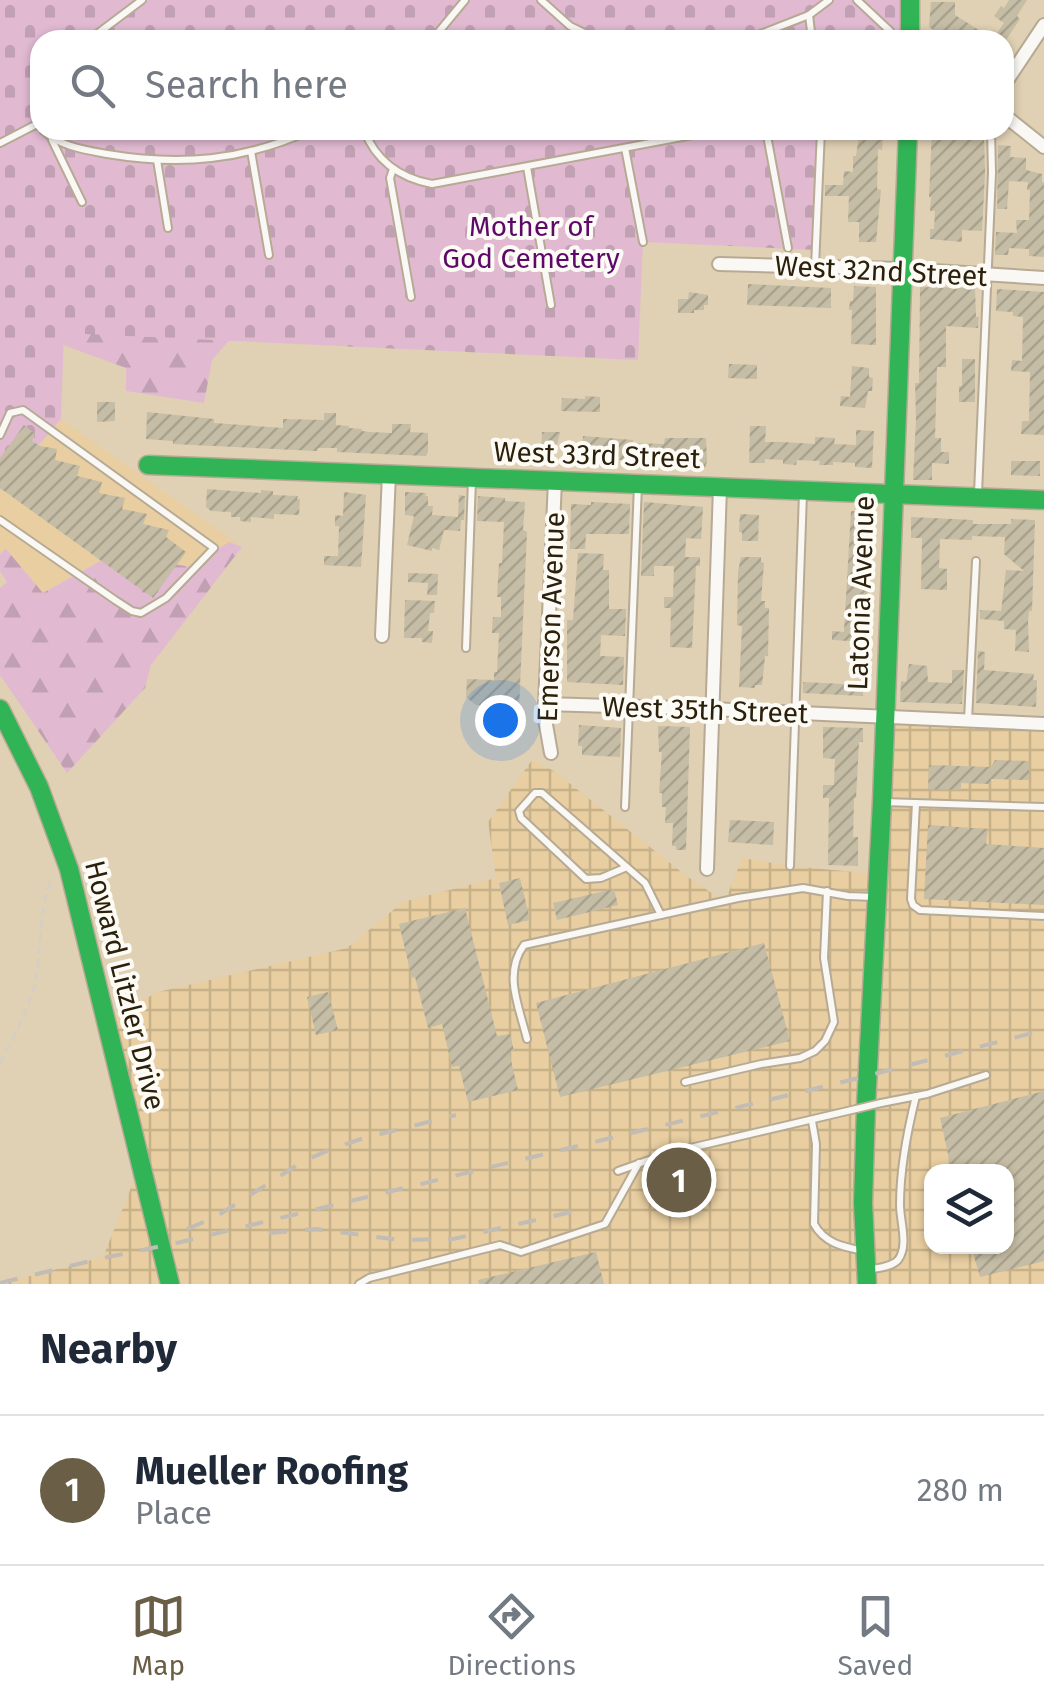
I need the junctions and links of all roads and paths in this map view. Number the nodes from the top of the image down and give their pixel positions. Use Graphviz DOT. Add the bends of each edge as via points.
graph roads {
  1 [pos="142,0"];
  2 [pos="465,0"];
  3 [pos="541,0"];
  4 [pos="829,0"];
  5 [pos="857,0"];
  6 [pos="910,0"];
  7 [pos="808,15"];
  8 [pos="1044,25"];
  9 [pos="102,30"];
  10 [pos="440,30"];
  11 [pos="578,30"];
  12 [pos="770,30"];
  13 [pos="810,30"];
  14 [pos="888,30"];
  15 [pos="910,30"];
  16 [pos="1014,71"];
  17 [pos="1014,123"];
  18 [pos="30,131"];
  19 [pos="52,140"];
  20 [pos="58,140"];
  21 [pos="283,140"];
  22 [pos="369,140"];
  23 [pos="666,140"];
  24 [pos="768,140"];
  25 [pos="820,140"];
  26 [pos="908,140"];
  27 [pos="991,140"];
  28 [pos="0,142"];
  29 [pos="1044,147"];
  30 [pos="624,148"];
  31 [pos="250,152"];
  32 [pos="156,160"];
  33 [pos="527,167"];
  34 [pos="393,169"];
  35 [pos="82,202"];
  36 [pos="168,228"];
  37 [pos="643,242"];
  38 [pos="788,248"];
  39 [pos="269,255"];
  40 [pos="719,264"];
  41 [pos="814,268"];
  42 [pos="902,269"];
  43 [pos="988,276"];
  44 [pos="1044,278"];
  45 [pos="412,296"];
  46 [pos="551,305"];
  47 [pos="0,435"];
  48 [pos="148,465"];
  49 [pos="388,474"];
  50 [pos="472,477"];
  51 [pos="556,481"];
  52 [pos="638,484"];
  53 [pos="720,487"];
  54 [pos="803,490"];
  55 [pos="892,494"];
  56 [pos="978,498"];
  57 [pos="1044,500"];
  58 [pos="0,520"];
  59 [pos="976,560"];
  60 [pos="382,636"];
  61 [pos="466,648"];
  62 [pos="546,704"];
  63 [pos="629,707"];
  64 [pos="711,708"];
  65 [pos="0,709"];
  66 [pos="797,714"];
  67 [pos="884,718"];
  68 [pos="968,721"];
  69 [pos="1044,724"];
  70 [pos="551,753"];
  71 [pos="882,802"];
  72 [pos="916,804"];
  73 [pos="1044,807"];
  74 [pos="626,808"];
  75 [pos="790,866"];
  76 [pos="626,868"];
  77 [pos="69,869"];
  78 [pos="706,869"];
  79 [pos="827,891"];
  80 [pos="876,897"];
  81 [pos="660,915"];
  82 [pos="1044,916"];
  83 [pos="527,1039"];
  84 [pos="0,1064"];
  85 [pos="986,1075"];
  86 [pos="685,1082"];
  87 [pos="916,1096"];
  88 [pos="812,1120"];
  89 [pos="638,1163"];
  90 [pos="618,1170"];
  91 [pos="866,1269"];
  92 [pos="170,1284"];
  93 [pos="360,1284"];
  1 -- 9 [label="lane"];
  2 -- 10 [label="lane"];
  3 -- 11 [label="lane"];
  4 -- 7 [label="lane"];
  5 -- 14 [label="lane"];
  6 -- 15 [label="street"];
  7 -- 12 [label="lane"];
  7 -- 13 [label="lane"];
  8 -- 16 [label="street"];
  17 -- 29 [label="street"];
  18 -- 28 [label="lane"];
  19 -- 35 [label="lane"];
  20 -- 32 [label="lane"];
  21 -- 31 [label="lane"];
  22 -- 34 [label="lane"];
  23 -- 30 [label="lane"];
  24 -- 38 [label="lane"];
  25 -- 41 [label="lane"];
  26 -- 42 [label="street, Latonia Avenue"];
  27 -- 43 [label="lane"];
  30 -- 33 [label="lane"];
  30 -- 37 [label="lane"];
  31 -- 32 [label="lane"];
  31 -- 39 [label="lane"];
  32 -- 36 [label="lane"];
  33 -- 34 [label="lane" via="432,184"];
  33 -- 46 [label="lane"];
  34 -- 45 [label="lane"];
  40 -- 41 [label="street, West 32nd Street"];
  41 -- 42 [label="street, West 32nd Street"];
  42 -- 43 [label="street, West 32nd Street"];
  42 -- 55 [label="street, Latonia Avenue"];
  43 -- 44 [label="street, West 32nd Street"];
  43 -- 56 [label="lane"];
  47 -- 58 [label="lane" via="10,413 22,410 214,548 166,598 141,613"];
  48 -- 49 [label="street, West 33rd Street"];
  49 -- 50 [label="street, West 33rd Street"];
  49 -- 60 [label="street"];
  50 -- 51 [label="street, West 33rd Street"];
  50 -- 61 [label="lane"];
  51 -- 52 [label="street, West 33rd Street"];
  51 -- 62 [label="street, Emerson Avenue"];
  52 -- 53 [label="street, West 33rd Street"];
  52 -- 63 [label="lane"];
  53 -- 54 [label="street, West 33rd Street"];
  53 -- 64 [label="street"];
  54 -- 55 [label="street, West 33rd Street"];
  54 -- 66 [label="lane"];
  55 -- 56 [label="street, West 33rd Street"];
  55 -- 67 [label="street, Latonia Avenue"];
  56 -- 57 [label="street, West 33rd Street"];
  59 -- 68 [label="lane"];
  62 -- 63 [label="street, West 35th Street"];
  62 -- 70 [label="street, Emerson Avenue"];
  63 -- 64 [label="street, West 35th Street"];
  63 -- 74 [label="lane"];
  64 -- 66 [label="street, West 35th Street"];
  64 -- 78 [label="street"];
  65 -- 77 [label="street, Howard Litzler Drive" via="34,775"];
  66 -- 67 [label="street, West 35th Street"];
  66 -- 75 [label="lane"];
  67 -- 68 [label="street, West 35th Street"];
  67 -- 71 [label="street, Latonia Avenue"];
  68 -- 69 [label="street, West 35th Street"];
  71 -- 72 [label="lane"];
  71 -- 80 [label="street, Latonia Avenue"];
  72 -- 73 [label="lane"];
  72 -- 82 [label="lane" via="913,906"];
  76 -- 76 [label="lane" via="542,793 520,810 520,818 586,879"];
  76 -- 81 [label="lane" via="645,883"];
  77 -- 84 [label="path" via="49,884 33,992"];
  77 -- 92 [label="street, Howard Litzler Drive"];
  79 -- 80 [label="lane"];
  79 -- 81 [label="lane" via="803,888"];
  79 -- 86 [label="lane" via="824,958 834,1022 825,1041 800,1058"];
  80 -- 91 [label="street, Latonia Avenue"];
  81 -- 83 [label="lane" via="524,945 511,972"];
  85 -- 87 [label="lane"];
  87 -- 88 [label="lane, bridge"];
  87 -- 91 [label="lane" via="902,1164 904,1248 892,1264"];
  88 -- 89 [label="lane"];
  88 -- 91 [label="lane" via="814,1224"];
  89 -- 90 [label="lane"];
  89 -- 93 [label="lane" via="605,1224 521,1252 500,1246"];
}
